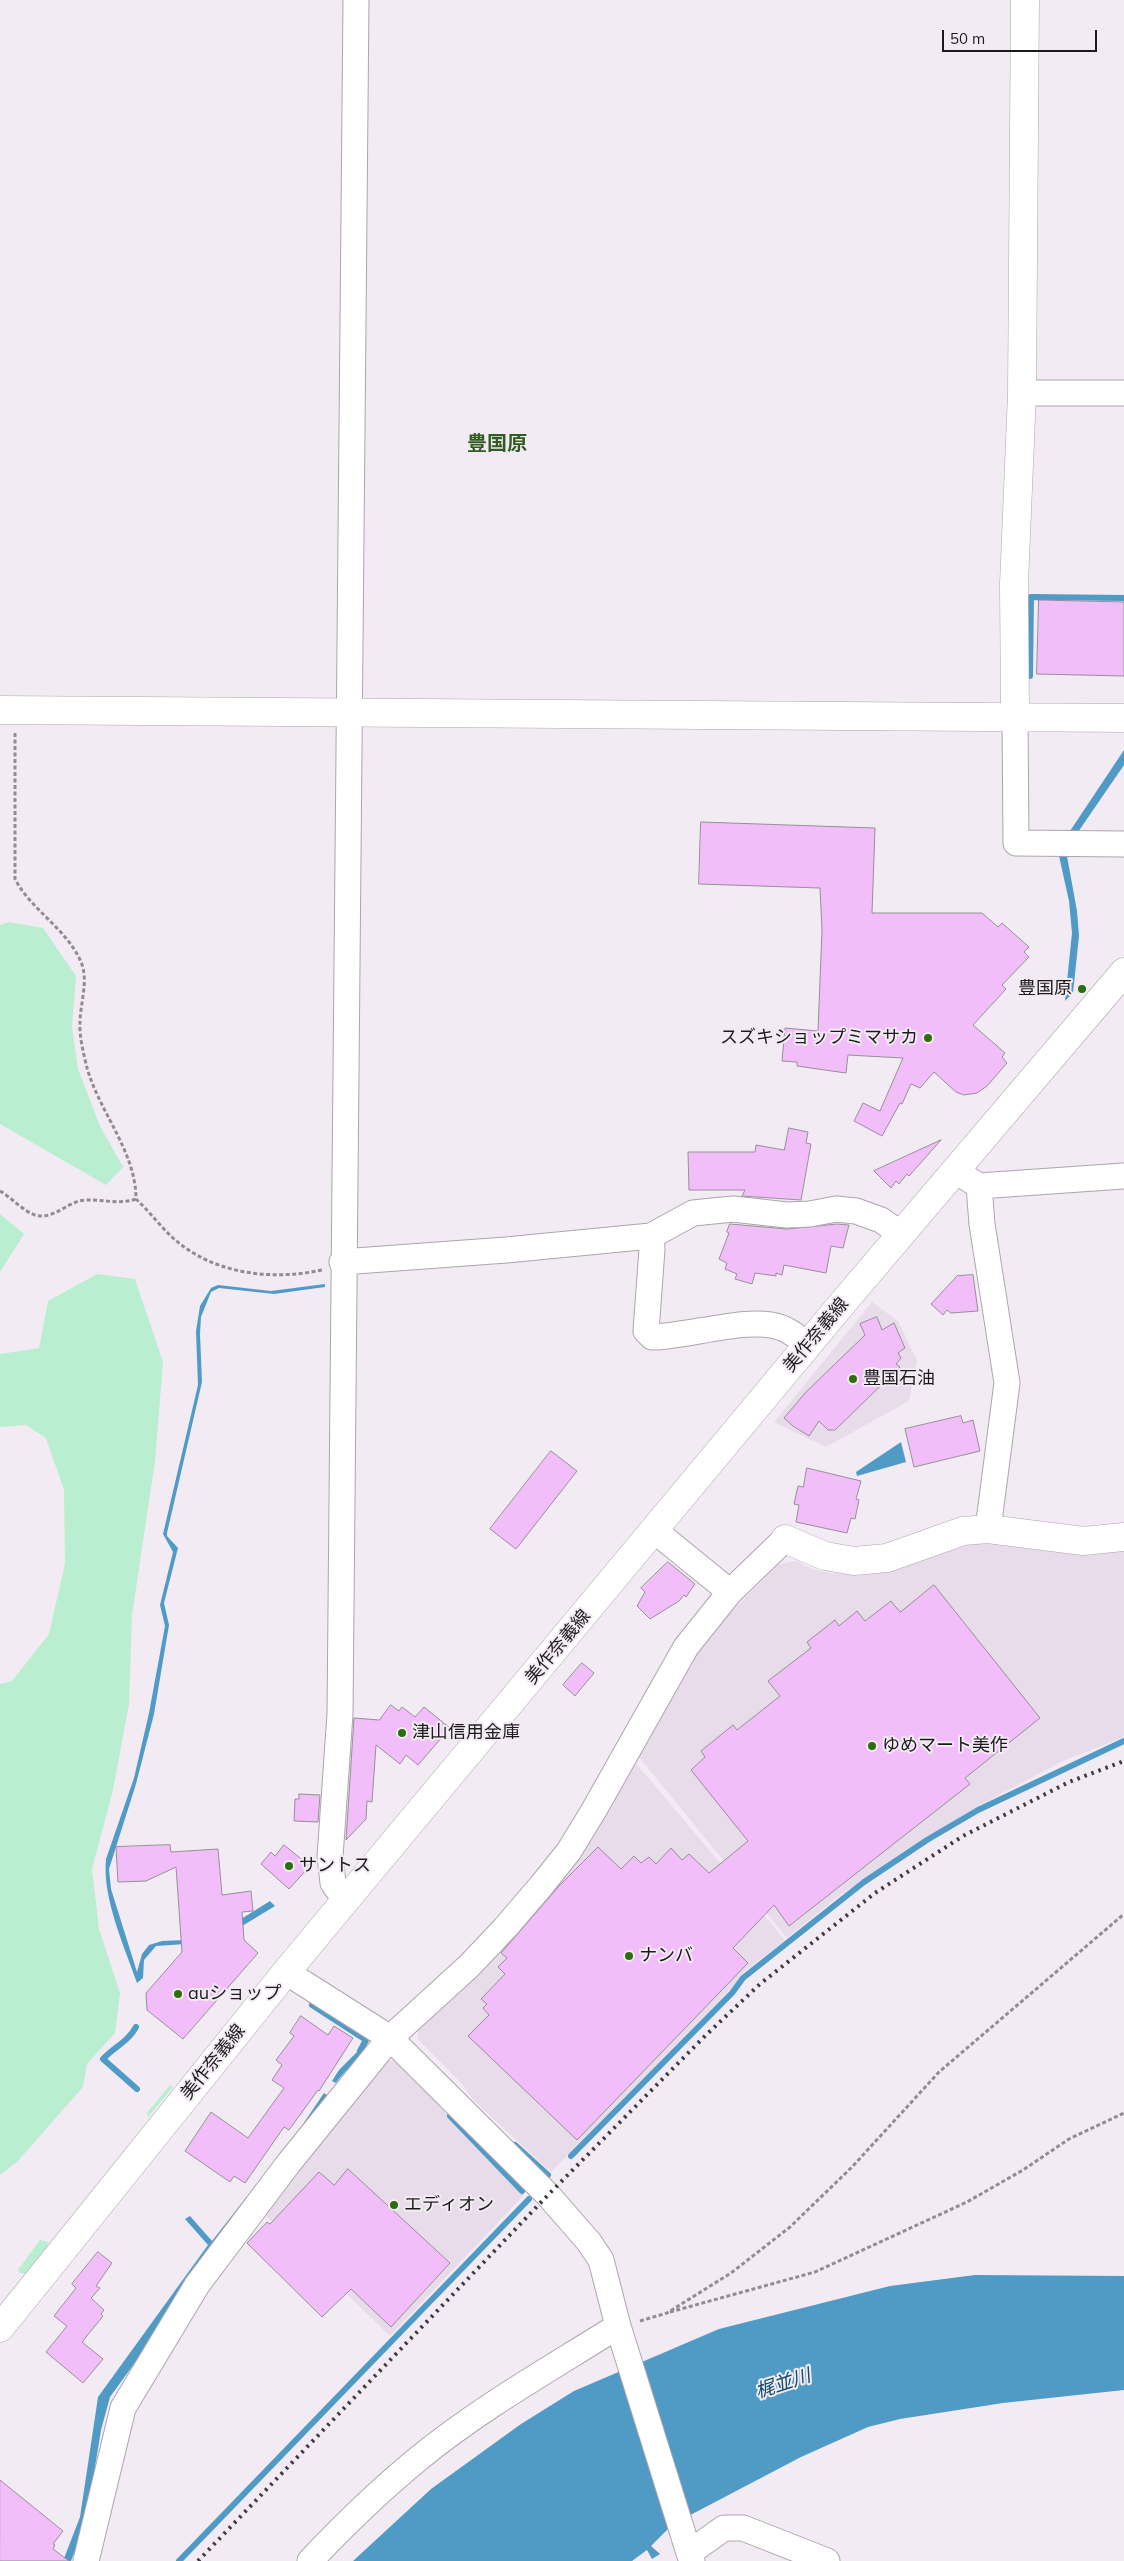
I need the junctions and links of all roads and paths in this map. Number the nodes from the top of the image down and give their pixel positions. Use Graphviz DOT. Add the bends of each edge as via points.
graph roads {
  1 [pos="356,0"];
  2 [pos="1025,0"];
  3 [pos="1022,393"];
  4 [pos="1124,393"];
  5 [pos="349,714"];
  6 [pos="1015,718"];
  7 [pos="1124,718"];
  8 [pos="7,720"];
  9 [pos="1124,844"];
  10 [pos="1124,972"];
  11 [pos="955,1170"];
  12 [pos="1124,1176"];
  13 [pos="979,1186"];
  14 [pos="0,1192"];
  15 [pos="136,1199"];
  16 [pos="901,1234"];
  17 [pos="651,1236"];
  18 [pos="342,1262"];
  19 [pos="808,1344"];
  20 [pos="988,1529"];
  21 [pos="655,1531"];
  22 [pos="1124,1536"];
  23 [pos="785,1539"];
  24 [pos="730,1592"];
  25 [pos="346,1901"];
  26 [pos="1124,1914"];
  27 [pos="286,1972"];
  28 [pos="390,2038"];
  29 [pos="1124,2113"];
  30 [pos="667,2312"];
  31 [pos="0,2328"];
  32 [pos="620,2332"];
  33 [pos="689,2553"];
  34 [pos="86,2561"];
  35 [pos="310,2561"];
  36 [pos="827,2561"];
  1 -- 5 [label="street"];
  2 -- 3 [label="street"];
  3 -- 4 [label="street"];
  3 -- 6 [label="street" via="1014,584"];
  5 -- 6 [label="street"];
  5 -- 8 [label="street"];
  5 -- 18 [label="street"];
  6 -- 7 [label="street"];
  6 -- 9 [label="street" via="1016,843"];
  8 -- 15 [label="path" via="15,879 23,894 69,943 82,963 84,990 79,1024 87,1067 99,1103 129,1160 136,1183"];
  10 -- 11 [label="street, 美作奈義線"];
  11 -- 13 [label="street"];
  11 -- 16 [label="street, 美作奈義線"];
  12 -- 13 [label="street"];
  13 -- 20 [label="street" via="1007,1383"];
  14 -- 15 [label="path" via="36,1216 53,1214 86,1200 126,1203"];
  15 -- 18 [label="path" via="173,1238 198,1256 236,1270 273,1276 300,1274"];
  16 -- 17 [label="street" via="881,1220 856,1211 788,1214 733,1209 693,1213"];
  16 -- 19 [label="street, 美作奈義線"];
  17 -- 18 [label="street"];
  17 -- 19 [label="street" via="646,1331 652,1337 754,1324 782,1327"];
  18 -- 25 [label="street" via="340,1714 330,1857 333,1883"];
  19 -- 21 [label="street, 美作奈義線"];
  20 -- 22 [label="street" via="1083,1541"];
  20 -- 23 [label="street" via="963,1531 887,1558 854,1561 825,1556"];
  21 -- 24 [label="street"];
  21 -- 25 [label="street, 美作奈義線"];
  23 -- 24 [label="street"];
  24 -- 28 [label="street" via="686,1647 569,1850 469,1966"];
  25 -- 27 [label="street, 美作奈義線"];
  26 -- 30 [label="path" via="939,2072 852,2167 790,2227 731,2272"];
  27 -- 28 [label="street"];
  27 -- 31 [label="street, 美作奈義線"];
  28 -- 32 [label="street" via="548,2195 589,2242 601,2260"];
  28 -- 34 [label="street" via="288,2164 197,2285 123,2408"];
  29 -- 30 [label="path" via="1069,2138 1023,2170 967,2202 815,2272"];
  30 -- 32 [label="path"];
  32 -- 33 [label="street"];
  32 -- 35 [label="street" via="489,2407 419,2458 362,2506"];
  33 -- 36 [label="street" via="724,2528 743,2528"];
}
